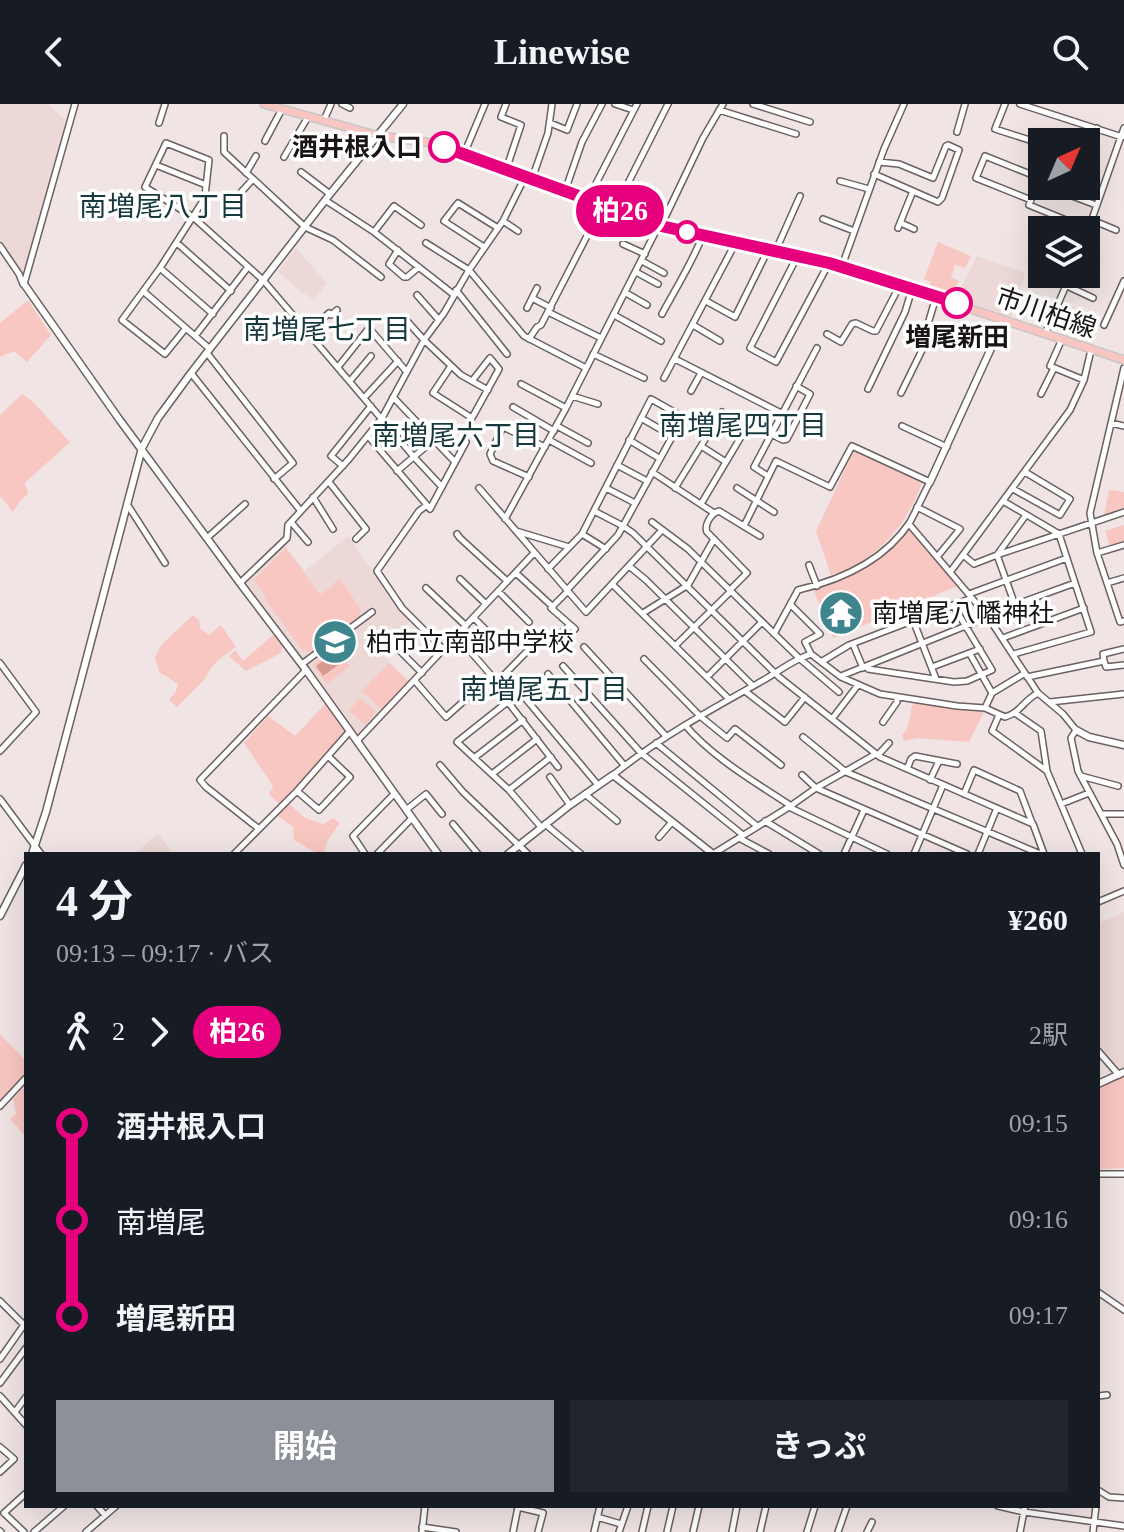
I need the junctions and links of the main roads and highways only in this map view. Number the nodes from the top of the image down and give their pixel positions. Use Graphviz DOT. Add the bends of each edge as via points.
graph roads {
  1 [pos="264,104"];
  2 [pos="1124,360"];
  1 -- 2 [label="main road, 市川柏線" via="379,136 426,142 660,226 842,266"];
}
